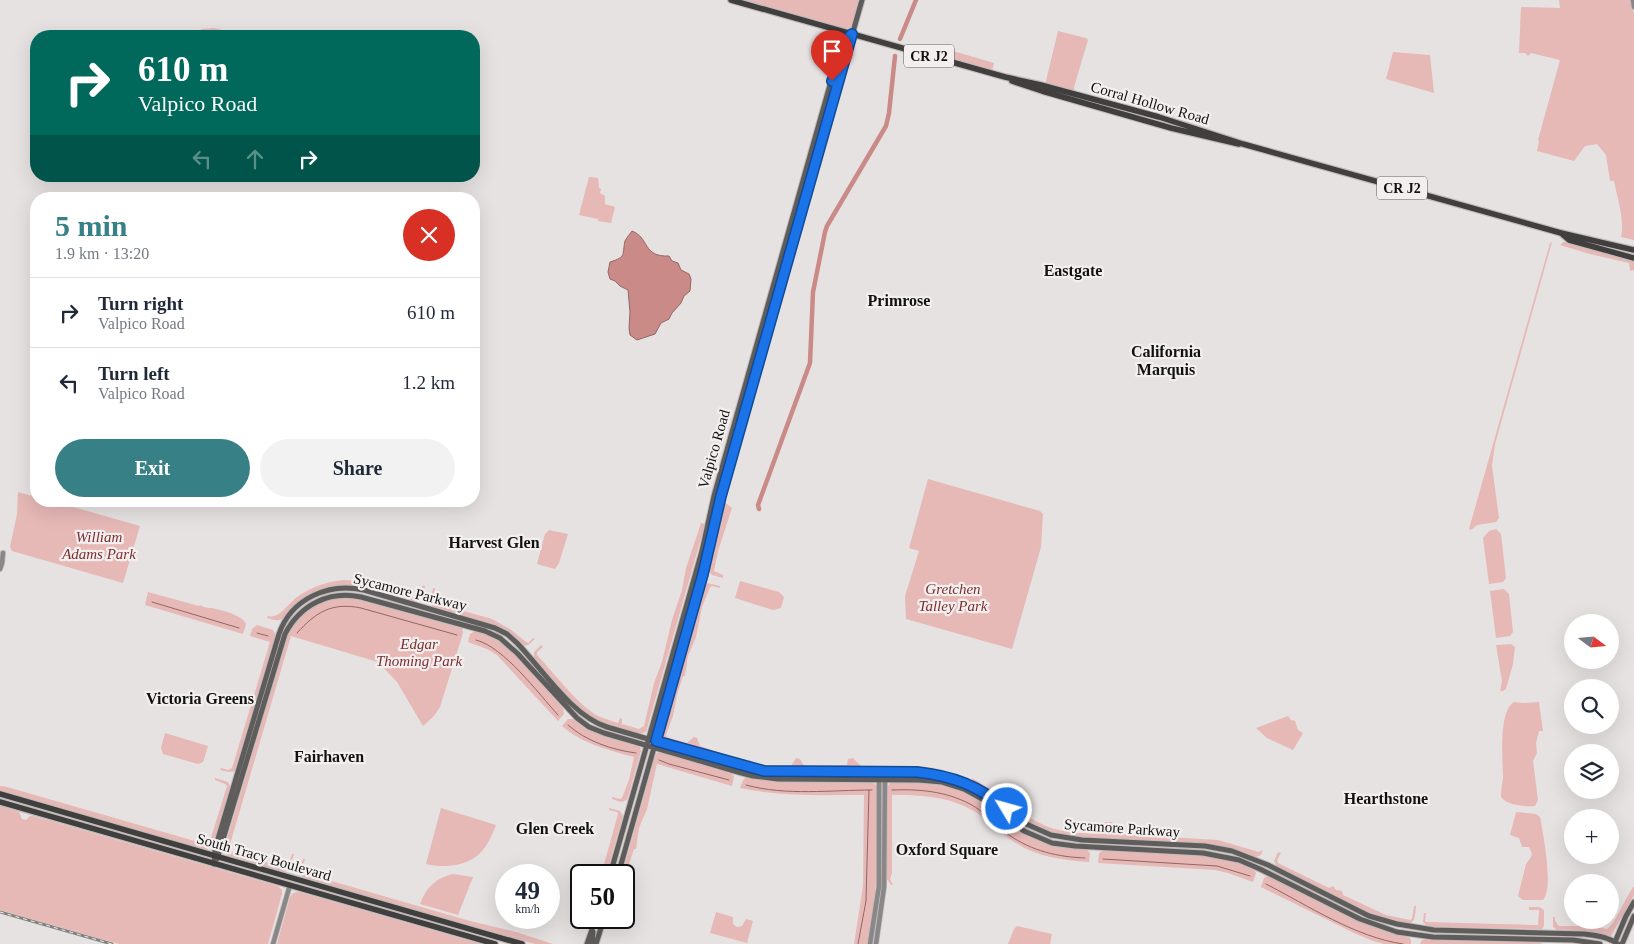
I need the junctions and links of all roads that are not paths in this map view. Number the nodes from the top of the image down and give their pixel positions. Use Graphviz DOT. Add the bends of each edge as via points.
graph roads {
  1 [pos="731,0"];
  2 [pos="862,0"];
  3 [pos="1633,0"];
  4 [pos="1634,7"];
  5 [pos="852,34"];
  6 [pos="1561,233"];
  7 [pos="1634,250"];
  8 [pos="1634,258"];
  9 [pos="0,558"];
  10 [pos="0,569"];
  11 [pos="648,739"];
  12 [pos="656,741"];
  13 [pos="647,745"];
  14 [pos="654,747"];
  15 [pos="882,773"];
  16 [pos="882,780"];
  17 [pos="0,794"];
  18 [pos="0,802"];
  19 [pos="216,856"];
  20 [pos="214,864"];
  21 [pos="613,864"];
  22 [pos="621,864"];
  23 [pos="290,885"];
  24 [pos="1634,902"];
  25 [pos="1634,916"];
  26 [pos="592,929"];
  27 [pos="593,929"];
  28 [pos="601,929"];
  29 [pos="1617,943"];
  30 [pos="272,944"];
  31 [pos="495,944"];
  32 [pos="522,944"];
  33 [pos="588,944"];
  34 [pos="592,944"];
  35 [pos="596,944"];
  36 [pos="870,944"];
  37 [pos="876,944"];
  38 [pos="1600,944"];
  1 -- 5 [label="main road, CR J2"];
  2 -- 5 [label="main road, Valpico Road"];
  3 -- 4 [label="street"];
  5 -- 6 [label="main road, CR J2" via="1171,128 1243,144"];
  5 -- 11 [label="main road, Valpico Road" via="830,85"];
  5 -- 12 [label="main road, Valpico Road" via="721,496 703,574"];
  6 -- 7 [label="main road, CR J2"];
  6 -- 8 [label="main road, CR J2" via="1569,240"];
  9 -- 10 [label="street" via="3,553"];
  11 -- 12 [label="main road, Sycamore Parkway"];
  11 -- 13 [label="main road, Valpico Road"];
  11 -- 19 [label="main road, Sycamore Parkway" via="588,718 517,643 495,628 364,590 328,590 312,595 298,605 282,626"];
  12 -- 14 [label="main road, Valpico Road"];
  12 -- 15 [label="main road, Sycamore Parkway" via="764,771"];
  13 -- 14 [label="main road, Sycamore Parkway"];
  13 -- 19 [label="main road, Sycamore Parkway" via="584,723 500,638 358,596 341,594 327,597 301,612 285,634"];
  13 -- 21 [label="main road, Valpico Road"];
  14 -- 16 [label="main road, Sycamore Parkway" via="767,778"];
  14 -- 22 [label="main road, Valpico Road"];
  15 -- 16 [label="street"];
  15 -- 29 [label="main road, Sycamore Parkway" via="933,774 964,782 989,795 1031,827 1059,837 1205,846 1241,853 1369,916 1397,924 1434,930 1584,934 1601,936"];
  16 -- 36 [label="street" via="879,886"];
  16 -- 37 [label="street" via="884,886"];
  16 -- 38 [label="main road, Sycamore Parkway" via="933,781 964,789 1024,831 1059,844 1203,853 1238,860 1360,920 1397,932 1433,937"];
  17 -- 19 [label="main road, South Tracy Boulevard"];
  18 -- 20 [label="main road, South Tracy Boulevard"];
  19 -- 20 [label="main road, Sycamore Parkway"];
  19 -- 32 [label="main road, South Tracy Boulevard"];
  20 -- 23 [label="main road, South Tracy Boulevard"];
  23 -- 30 [label="street"];
  23 -- 31 [label="main road, South Tracy Boulevard"];
  24 -- 29 [label="main road"];
  25 -- 29 [label="main road"];
  26 -- 33 [label="main road"];
  27 -- 34 [label="main road"];
  28 -- 35 [label="main road"];
}
